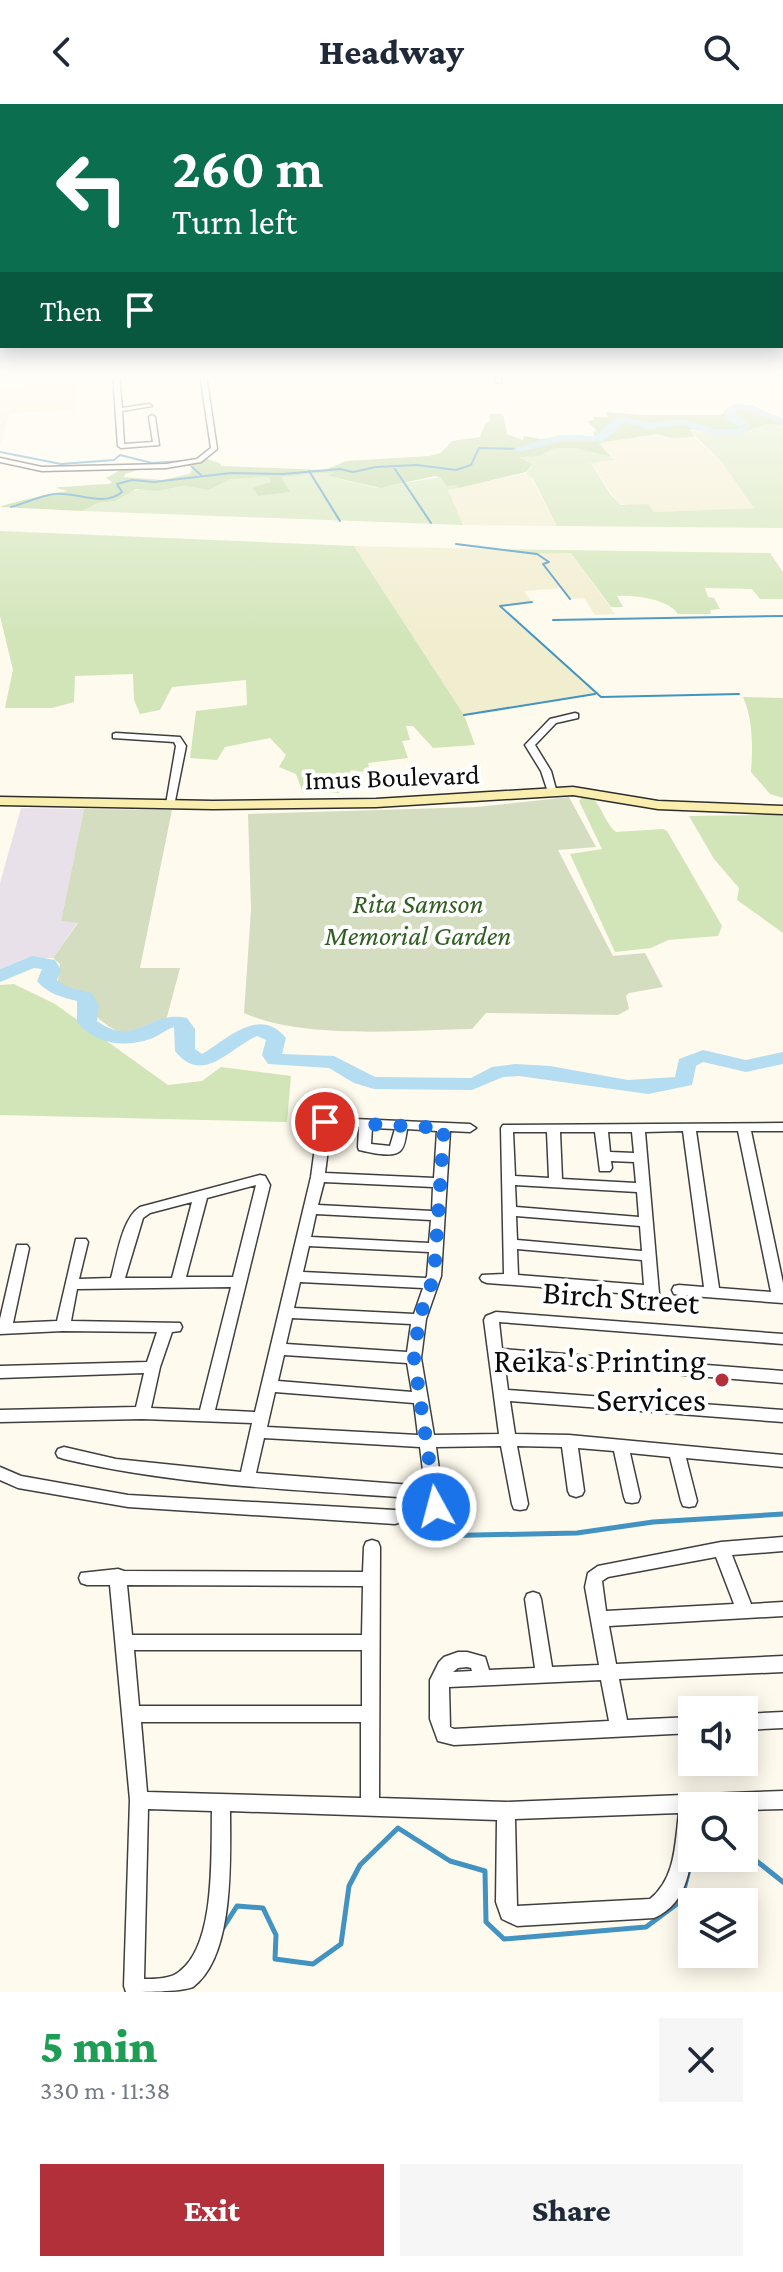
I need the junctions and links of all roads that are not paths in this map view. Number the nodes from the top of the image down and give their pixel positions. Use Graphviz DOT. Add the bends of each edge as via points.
graph roads {
  1 [pos="11,462"];
  2 [pos="185,462"];
  3 [pos="575,716"];
  4 [pos="116,736"];
  5 [pos="551,790"];
  6 [pos="0,798"];
  7 [pos="171,801"];
  8 [pos="783,807"];
  9 [pos="327,1103"];
  10 [pos="325,1122"];
  11 [pos="366,1124"];
  12 [pos="402,1125"];
  13 [pos="638,1127"];
  14 [pos="689,1127"];
  15 [pos="744,1127"];
  16 [pos="783,1127"];
  17 [pos="444,1128"];
  18 [pos="470,1128"];
  19 [pos="553,1128"];
  20 [pos="601,1128"];
  21 [pos="641,1158"];
  22 [pos="318,1177"];
  23 [pos="510,1180"];
  24 [pos="441,1183"];
  25 [pos="556,1183"];
  26 [pos="644,1188"];
  27 [pos="201,1194"];
  28 [pos="311,1209"];
  29 [pos="510,1211"];
  30 [pos="439,1216"];
  31 [pos="646,1222"];
  32 [pos="303,1241"];
  33 [pos="81,1242"];
  34 [pos="511,1244"];
  35 [pos="22,1248"];
  36 [pos="436,1248"];
  37 [pos="649,1256"];
  38 [pos="295,1277"];
  39 [pos="487,1278"];
  40 [pos="511,1280"];
  41 [pos="240,1282"];
  42 [pos="117,1283"];
  43 [pos="178,1283"];
  44 [pos="431,1283"];
  45 [pos="71,1284"];
  46 [pos="679,1290"];
  47 [pos="712,1292"];
  48 [pos="781,1298"];
  49 [pos="286,1313"];
  50 [pos="419,1319"];
  51 [pos="63,1326"];
  52 [pos="2,1329"];
  53 [pos="783,1339"];
  54 [pos="278,1349"];
  55 [pos="498,1354"];
  56 [pos="414,1358"];
  57 [pos="153,1367"];
  58 [pos="0,1372"];
  59 [pos="783,1377"];
  60 [pos="269,1386"];
  61 [pos="502,1395"];
  62 [pos="420,1398"];
  63 [pos="142,1413"];
  64 [pos="206,1414"];
  65 [pos="0,1416"];
  66 [pos="783,1416"];
  67 [pos="260,1425"];
  68 [pos="508,1440"];
  69 [pos="427,1441"];
  70 [pos="569,1441"];
  71 [pos="621,1446"];
  72 [pos="677,1452"];
  73 [pos="64,1453"];
  74 [pos="783,1461"];
  75 [pos="0,1473"];
  76 [pos="247,1479"];
  77 [pos="576,1491"];
  78 [pos="632,1497"];
  79 [pos="689,1501"];
  80 [pos="520,1504"];
  81 [pos="395,1517"];
  82 [pos="783,1544"];
  83 [pos="372,1547"];
  84 [pos="721,1549"];
  85 [pos="118,1576"];
  86 [pos="87,1578"];
  87 [pos="371,1579"];
  88 [pos="533,1599"];
  89 [pos="783,1609"];
  90 [pos="745,1610"];
  91 [pos="599,1619"];
  92 [pos="371,1642"];
  93 [pos="124,1643"];
  94 [pos="783,1664"];
  95 [pos="608,1672"];
  96 [pos="545,1675"];
  97 [pos="131,1714"];
  98 [pos="370,1714"];
  99 [pos="783,1720"];
  100 [pos="758,1721"];
  101 [pos="678,1726"];
  102 [pos="619,1728"];
  103 [pos="139,1800"];
  104 [pos="781,1801"];
  105 [pos="221,1802"];
  106 [pos="758,1802"];
  107 [pos="678,1804"];
  108 [pos="370,1807"];
  109 [pos="506,1811"];
  110 [pos="679,1872"];
  1 -- 2 [label="street" via="48,469"];
  3 -- 5 [label="street" via="553,721 530,745"];
  4 -- 7 [label="street" via="177,739 181,746"];
  5 -- 7 [label="main road, Imus Boulevard" via="441,798"];
  5 -- 8 [label="main road, Imus Boulevard" via="658,805"];
  6 -- 7 [label="main road, Imus Boulevard"];
  9 -- 10 [label="street"];
  10 -- 11 [label="street"];
  10 -- 22 [label="street"];
  11 -- 12 [label="street"];
  11 -- 12 [label="street" via="364,1147 392,1150"];
  12 -- 17 [label="street"];
  13 -- 14 [label="street"];
  13 -- 20 [label="street"];
  13 -- 21 [label="street"];
  14 -- 15 [label="street"];
  14 -- 47 [label="street"];
  15 -- 16 [label="street"];
  15 -- 48 [label="street"];
  17 -- 18 [label="street"];
  17 -- 24 [label="street"];
  19 -- 20 [label="street"];
  19 -- 23 [label="street" via="506,1130"];
  19 -- 25 [label="street"];
  20 -- 21 [label="street" via="604,1162"];
  21 -- 26 [label="street"];
  22 -- 24 [label="street"];
  22 -- 28 [label="street"];
  23 -- 25 [label="street"];
  23 -- 29 [label="street"];
  24 -- 30 [label="street"];
  25 -- 26 [label="street"];
  26 -- 31 [label="street"];
  27 -- 41 [label="street" via="256,1178 263,1185"];
  27 -- 42 [label="street" via="137,1215"];
  27 -- 43 [label="street"];
  28 -- 30 [label="street"];
  28 -- 32 [label="street"];
  29 -- 31 [label="street"];
  29 -- 34 [label="street"];
  30 -- 36 [label="street"];
  31 -- 37 [label="street"];
  32 -- 36 [label="street"];
  32 -- 38 [label="street"];
  33 -- 45 [label="street"];
  34 -- 37 [label="street"];
  34 -- 40 [label="street"];
  35 -- 52 [label="street"];
  36 -- 44 [label="street"];
  37 -- 40 [label="street" via="653,1298"];
  38 -- 44 [label="street"];
  38 -- 49 [label="street"];
  39 -- 40 [label="street"];
  41 -- 43 [label="street"];
  41 -- 64 [label="street"];
  42 -- 43 [label="street"];
  42 -- 45 [label="street"];
  44 -- 50 [label="street"];
  45 -- 51 [label="street"];
  46 -- 47 [label="street"];
  47 -- 48 [label="street"];
  49 -- 50 [label="street"];
  49 -- 54 [label="street"];
  50 -- 56 [label="street"];
  51 -- 52 [label="street"];
  51 -- 57 [label="street" via="170,1327"];
  53 -- 55 [label="street, Birch Street" via="496,1317 491,1320"];
  54 -- 56 [label="street"];
  54 -- 60 [label="street"];
  55 -- 59 [label="street"];
  55 -- 61 [label="street"];
  56 -- 62 [label="street"];
  57 -- 58 [label="street"];
  57 -- 63 [label="street"];
  60 -- 62 [label="street"];
  60 -- 67 [label="street"];
  61 -- 66 [label="street"];
  61 -- 68 [label="street"];
  62 -- 69 [label="street"];
  63 -- 64 [label="street"];
  63 -- 65 [label="street"];
  64 -- 67 [label="street"];
  67 -- 69 [label="street"];
  67 -- 76 [label="street"];
  68 -- 69 [label="street"];
  68 -- 70 [label="street"];
  68 -- 80 [label="street"];
  69 -- 76 [label="street" via="435,1500"];
  70 -- 71 [label="street"];
  70 -- 77 [label="street"];
  71 -- 72 [label="street"];
  71 -- 78 [label="street"];
  72 -- 74 [label="street"];
  72 -- 79 [label="street"];
  73 -- 76 [label="street" via="116,1465"];
  75 -- 81 [label="street" via="18,1482 128,1501"];
  82 -- 84 [label="street"];
  83 -- 87 [label="street"];
  84 -- 90 [label="street"];
  84 -- 91 [label="street" via="604,1571 594,1578 593,1587"];
  85 -- 86 [label="street"];
  85 -- 87 [label="street"];
  85 -- 93 [label="street"];
  87 -- 92 [label="street"];
  88 -- 96 [label="street"];
  89 -- 90 [label="street"];
  90 -- 91 [label="street"];
  91 -- 95 [label="street"];
  92 -- 93 [label="street"];
  92 -- 98 [label="street"];
  93 -- 97 [label="street"];
  94 -- 95 [label="street"];
  95 -- 96 [label="street"];
  95 -- 102 [label="street"];
  96 -- 102 [label="street" via="482,1677 479,1662 448,1664 439,1680 440,1728 454,1737"];
  97 -- 98 [label="street"];
  97 -- 103 [label="street"];
  98 -- 108 [label="street"];
  99 -- 100 [label="street"];
  101 -- 102 [label="street"];
  103 -- 105 [label="street"];
  103 -- 105 [label="street" via="134,1986 140,1990 173,1987 196,1971 206,1956 216,1927"];
  104 -- 106 [label="street"];
  105 -- 108 [label="street"];
  107 -- 109 [label="street"];
  108 -- 109 [label="street"];
  109 -- 110 [label="street" via="506,1902 517,1916 654,1908 676,1889"];
}
